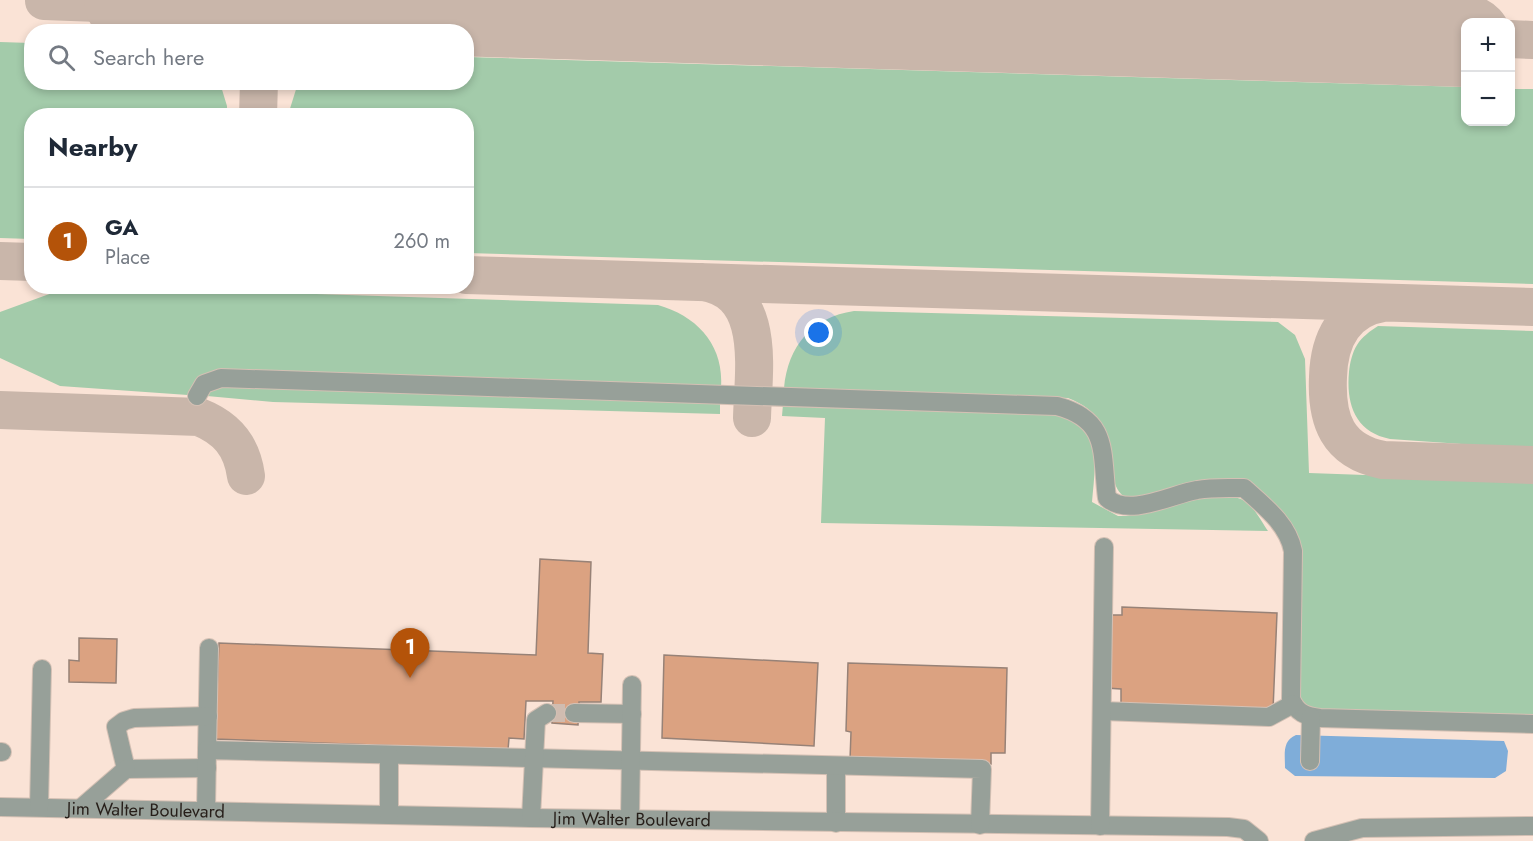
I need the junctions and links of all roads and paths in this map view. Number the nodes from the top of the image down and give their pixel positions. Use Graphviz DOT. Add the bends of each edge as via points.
graph roads {
  1 [pos="197,396"];
  2 [pos="1104,547"];
  3 [pos="209,648"];
  4 [pos="42,669"];
  5 [pos="632,684"];
  6 [pos="1293,704"];
  7 [pos="1102,711"];
  8 [pos="547,713"];
  9 [pos="574,713"];
  10 [pos="632,714"];
  11 [pos="207,716"];
  12 [pos="1311,717"];
  13 [pos="1533,724"];
  14 [pos="389,755"];
  15 [pos="207,759"];
  16 [pos="534,759"];
  17 [pos="631,760"];
  18 [pos="1310,761"];
  19 [pos="836,766"];
  20 [pos="126,768"];
  21 [pos="0,807"];
  22 [pos="39,807"];
  23 [pos="81,808"];
  24 [pos="206,811"];
  25 [pos="389,814"];
  26 [pos="531,818"];
  27 [pos="630,819"];
  28 [pos="836,823"];
  29 [pos="981,825"];
  30 [pos="1101,826"];
  31 [pos="1533,826"];
  32 [pos="1259,841"];
  33 [pos="1314,841"];
  34 [pos="1532,841"];
  1 -- 6 [label="street" via="204,384 221,378 1057,406 1074,410 1090,422 1102,442 1107,498 1114,504 1131,506 1196,490 1244,489 1291,538"];
  2 -- 7 [label="street"];
  3 -- 11 [label="street"];
  4 -- 22 [label="street"];
  5 -- 10 [label="street"];
  6 -- 7 [label="street" via="1269,717"];
  6 -- 12 [label="street" via="1296,710"];
  7 -- 30 [label="street"];
  8 -- 16 [label="street" via="536,720"];
  9 -- 10 [label="street"];
  10 -- 17 [label="street"];
  11 -- 15 [label="street"];
  11 -- 20 [label="street" via="124,720 116,727"];
  12 -- 13 [label="street"];
  12 -- 18 [label="street"];
  14 -- 15 [label="street"];
  14 -- 16 [label="street"];
  14 -- 25 [label="street"];
  15 -- 20 [label="street"];
  15 -- 24 [label="street"];
  16 -- 17 [label="street"];
  16 -- 26 [label="street"];
  17 -- 19 [label="street"];
  17 -- 27 [label="street"];
  19 -- 28 [label="street"];
  19 -- 29 [label="street" via="982,769"];
  20 -- 23 [label="street"];
  21 -- 22 [label="street, Jim Walter Boulevard"];
  22 -- 23 [label="street, Jim Walter Boulevard"];
  23 -- 24 [label="street, Jim Walter Boulevard"];
  24 -- 25 [label="street, Jim Walter Boulevard"];
  25 -- 26 [label="street, Jim Walter Boulevard"];
  26 -- 27 [label="street, Jim Walter Boulevard"];
  27 -- 28 [label="street, Jim Walter Boulevard"];
  28 -- 29 [label="street, Jim Walter Boulevard"];
  29 -- 30 [label="street, Jim Walter Boulevard"];
  30 -- 32 [label="street, Jim Walter Boulevard" via="1228,827 1244,829"];
  31 -- 33 [label="street" via="1362,828"];
  31 -- 34 [label="street"];
}
